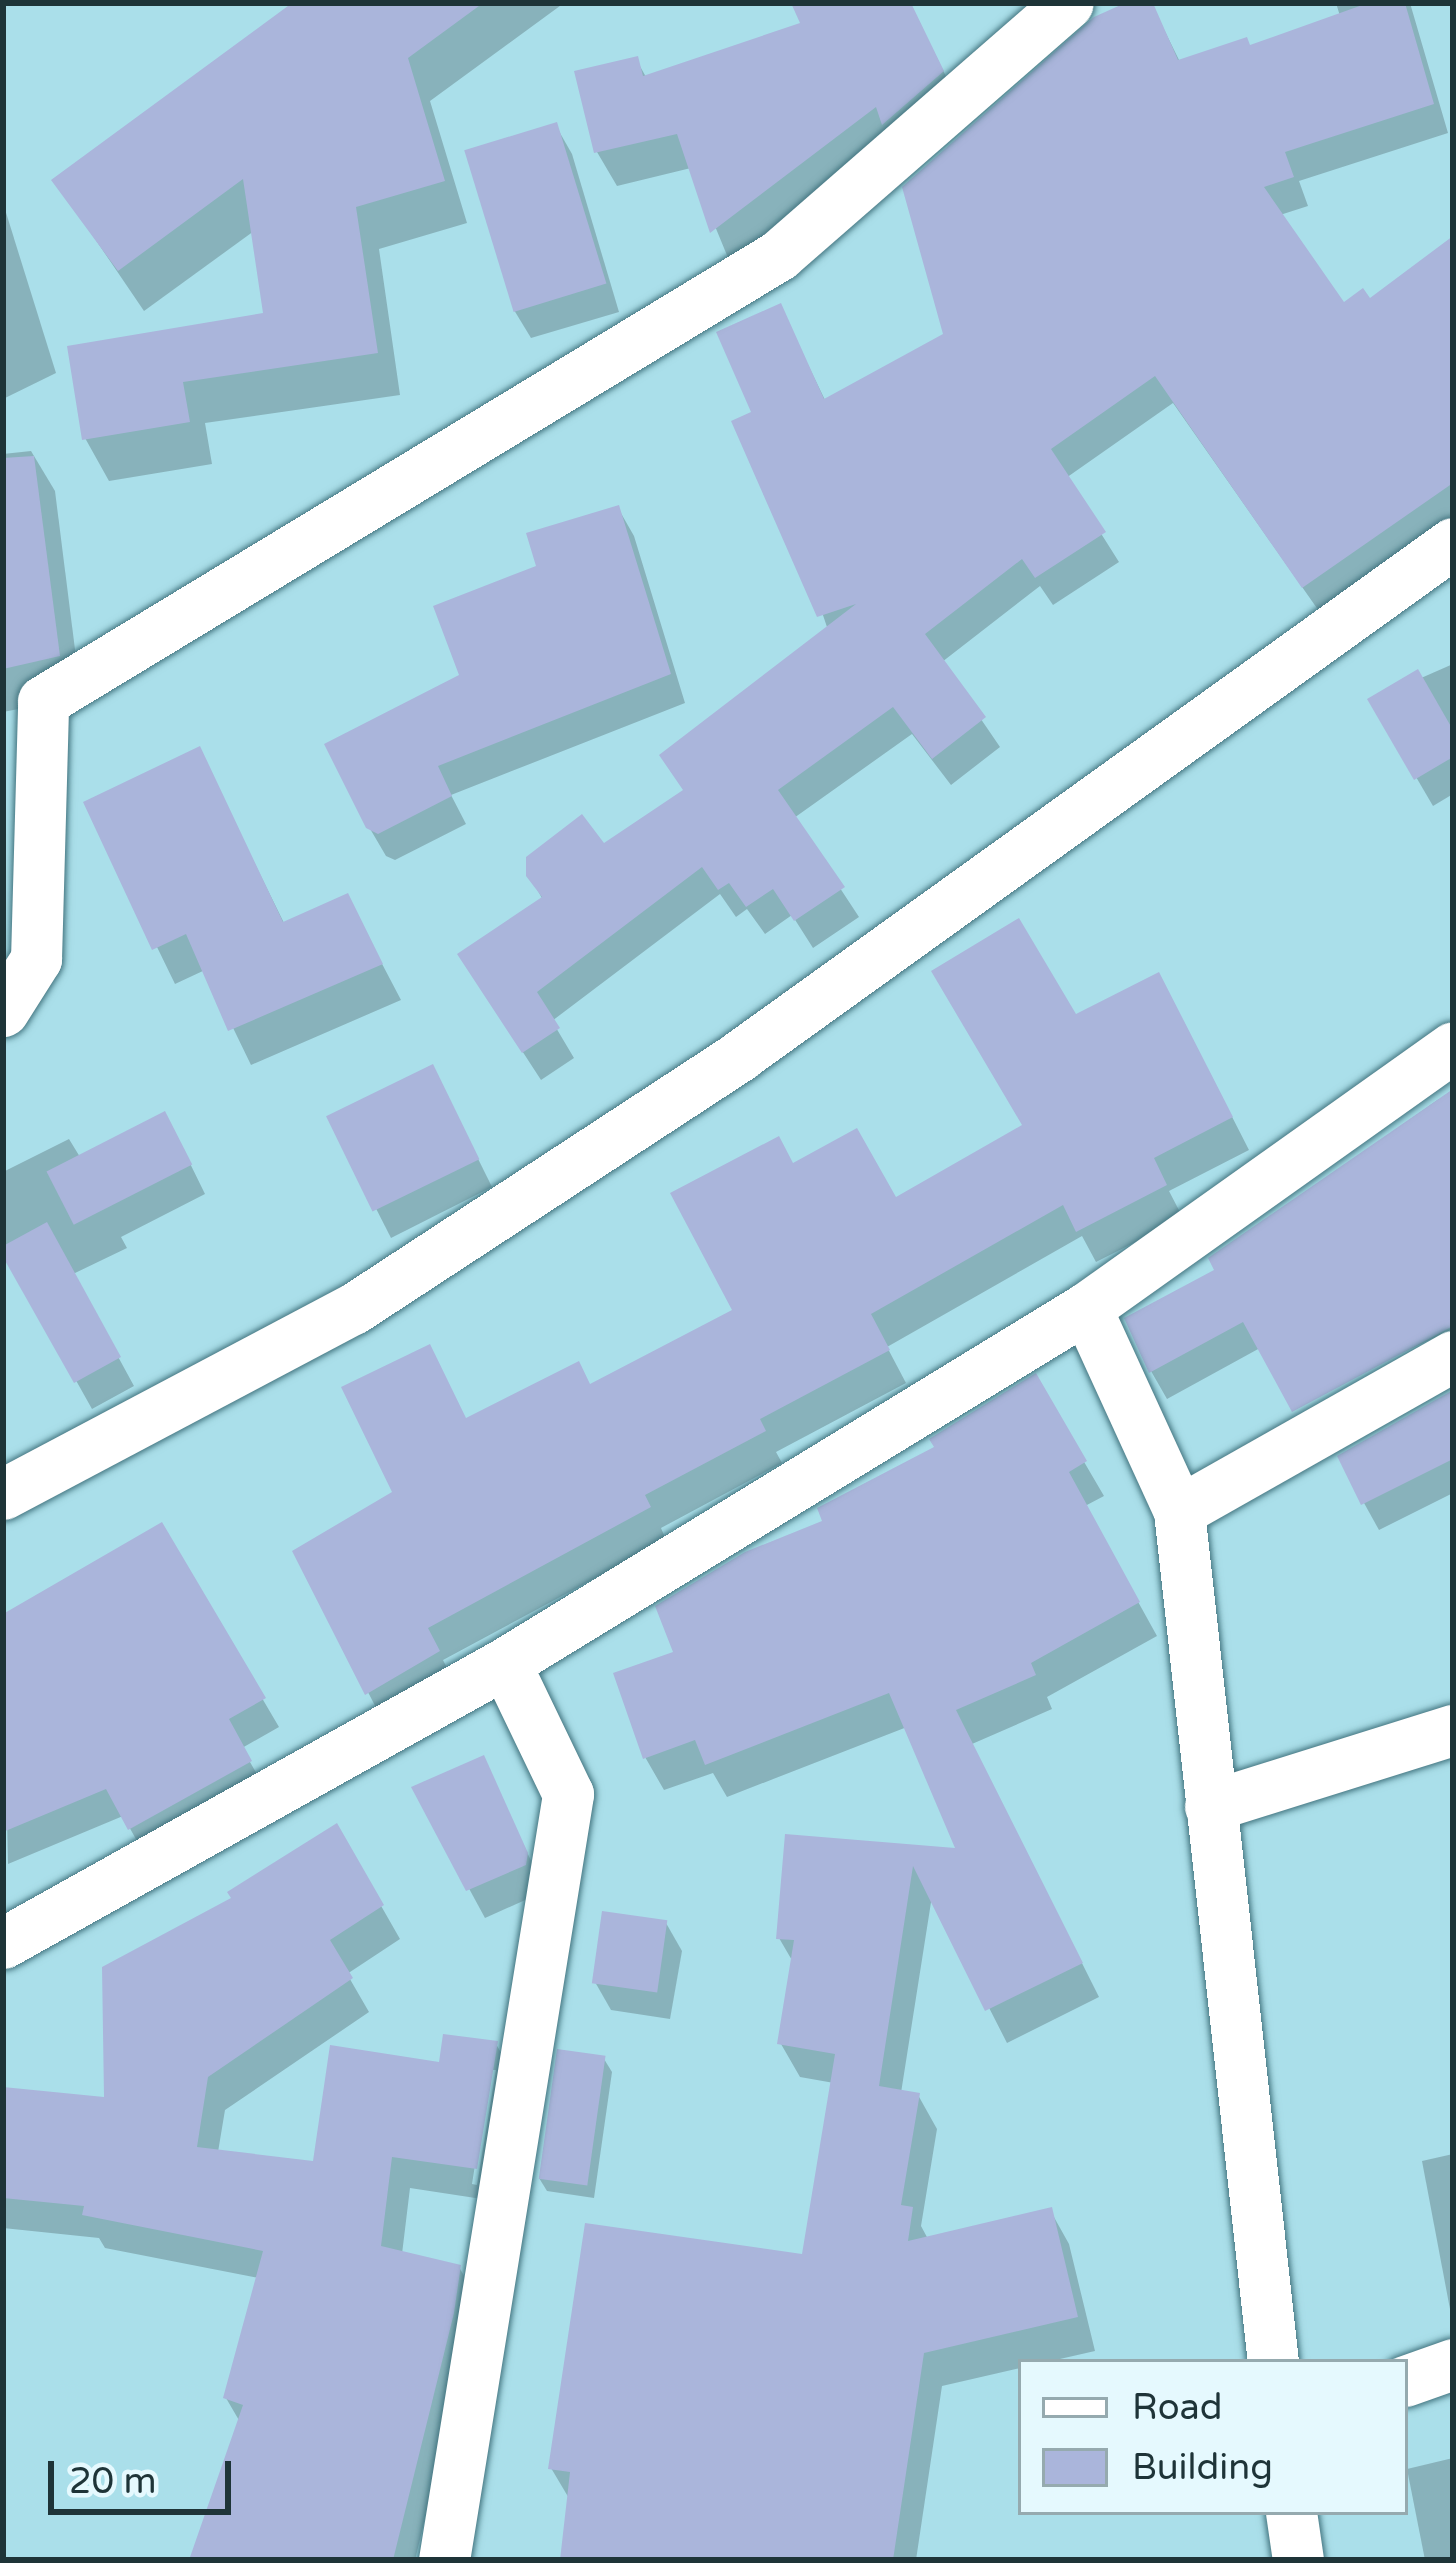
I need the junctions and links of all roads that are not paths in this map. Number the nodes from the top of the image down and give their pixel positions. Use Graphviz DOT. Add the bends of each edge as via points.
graph roads {
  1 [pos="1068,3"];
  2 [pos="1453,543"];
  3 [pos="3,1011"];
  4 [pos="1453,1047"];
  5 [pos="1086,1309"];
  6 [pos="1453,1356"];
  7 [pos="3,1494"];
  8 [pos="1179,1511"];
  9 [pos="505,1663"];
  10 [pos="1453,1730"];
  11 [pos="1210,1806"];
  12 [pos="3,1943"];
  13 [pos="1273,2359"];
  14 [pos="1453,2364"];
  15 [pos="1408,2380"];
  16 [pos="1292,2515"];
  17 [pos="444,2560"];
  18 [pos="1298,2560"];
  1 -- 3 [label="street" via="779,255 44,700 36,959"];
  2 -- 7 [label="street" via="720,1069 352,1309"];
  4 -- 5 [label="street"];
  5 -- 8 [label="street"];
  5 -- 9 [label="street"];
  6 -- 8 [label="street"];
  8 -- 11 [label="street"];
  9 -- 12 [label="street"];
  9 -- 17 [label="street" via="568,1794"];
  10 -- 11 [label="street"];
  11 -- 13 [label="street"];
  14 -- 15 [label="street"];
  16 -- 18 [label="street"];
}
